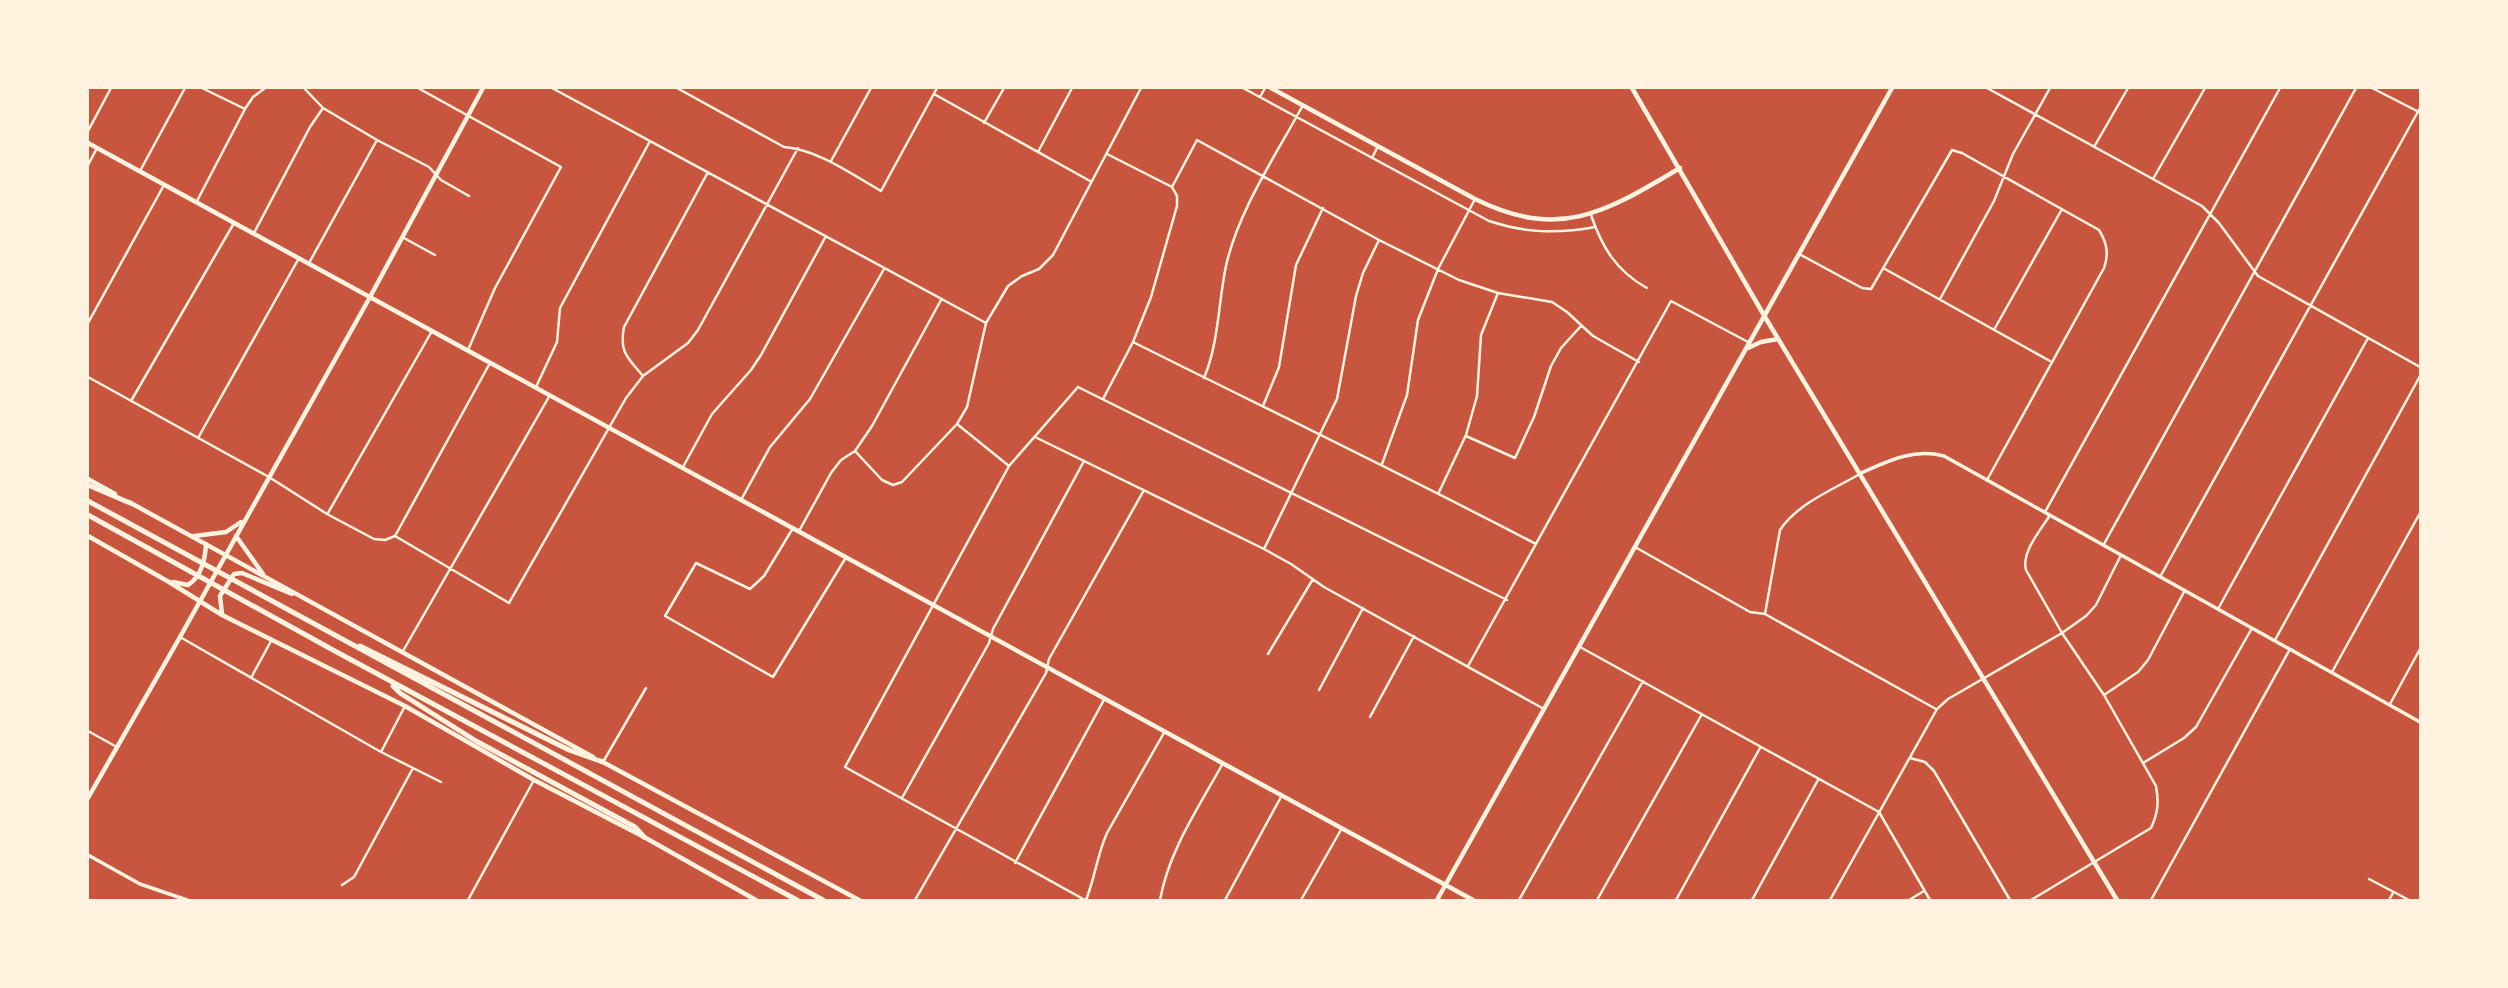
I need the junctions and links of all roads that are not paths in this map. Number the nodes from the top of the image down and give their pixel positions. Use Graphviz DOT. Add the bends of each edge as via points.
graph roads {
  1 [pos="111,88"];
  2 [pos="185,88"];
  3 [pos="202,88"];
  4 [pos="265,88"];
  5 [pos="304,88"];
  6 [pos="418,88"];
  7 [pos="482,88"];
  8 [pos="552,88"];
  9 [pos="677,88"];
  10 [pos="871,88"];
  11 [pos="937,88"];
  12 [pos="1004,88"];
  13 [pos="1072,88"];
  14 [pos="1141,88"];
  15 [pos="1243,88"];
  16 [pos="1265,88"];
  17 [pos="1271,88"];
  18 [pos="1632,88"];
  19 [pos="1892,88"];
  20 [pos="1987,88"];
  21 [pos="2050,88"];
  22 [pos="2128,88"];
  23 [pos="2205,88"];
  24 [pos="2280,88"];
  25 [pos="2356,88"];
  26 [pos="2372,88"];
  27 [pos="934,94"];
  28 [pos="1260,97"];
  29 [pos="1303,105"];
  30 [pos="323,108"];
  31 [pos="245,109"];
  32 [pos="2419,110"];
  33 [pos="2035,114"];
  34 [pos="467,116"];
  35 [pos="1297,117"];
  36 [pos="984,123"];
  37 [pos="88,131"];
  38 [pos="377,140"];
  39 [pos="650,141"];
  40 [pos="88,143"];
  41 [pos="1378,146"];
  42 [pos="2094,147"];
  43 [pos="97,148"];
  44 [pos="798,148"];
  45 [pos="1037,153"];
  46 [pos="1107,154"];
  47 [pos="1372,158"];
  48 [pos="830,162"];
  49 [pos="88,165"];
  50 [pos="1680,168"];
  51 [pos="140,171"];
  52 [pos="708,172"];
  53 [pos="435,173"];
  54 [pos="1265,176"];
  55 [pos="2004,176"];
  56 [pos="2153,180"];
  57 [pos="1091,182"];
  58 [pos="164,185"];
  59 [pos="1172,187"];
  60 [pos="469,196"];
  61 [pos="1475,199"];
  62 [pos="197,202"];
  63 [pos="768,205"];
  64 [pos="1323,208"];
  65 [pos="2062,209"];
  66 [pos="1468,211"];
  67 [pos="2210,214"];
  68 [pos="1591,215"];
  69 [pos="234,223"];
  70 [pos="1595,228"];
  71 [pos="254,233"];
  72 [pos="401,236"];
  73 [pos="826,236"];
  74 [pos="1380,240"];
  75 [pos="1799,254"];
  76 [pos="435,255"];
  77 [pos="299,258"];
  78 [pos="309,263"];
  79 [pos="884,269"];
  80 [pos="1438,269"];
  81 [pos="1885,269"];
  82 [pos="2254,271"];
  83 [pos="1647,288"];
  84 [pos="1498,293"];
  85 [pos="370,297"];
  86 [pos="1940,299"];
  87 [pos="942,300"];
  88 [pos="2310,306"];
  89 [pos="1765,317"];
  90 [pos="88,323"];
  91 [pos="986,323"];
  92 [pos="1581,326"];
  93 [pos="1994,330"];
  94 [pos="432,331"];
  95 [pos="2368,338"];
  96 [pos="1779,339"];
  97 [pos="1133,342"];
  98 [pos="1749,346"];
  99 [pos="468,350"];
  100 [pos="2051,361"];
  101 [pos="1639,362"];
  102 [pos="491,363"];
  103 [pos="2420,367"];
  104 [pos="643,376"];
  105 [pos="2420,376"];
  106 [pos="88,377"];
  107 [pos="1204,378"];
  108 [pos="535,387"];
  109 [pos="550,395"];
  110 [pos="1102,400"];
  111 [pos="131,401"];
  112 [pos="1262,406"];
  113 [pos="957,424"];
  114 [pos="608,427"];
  115 [pos="1035,436"];
  116 [pos="1320,436"];
  117 [pos="1466,436"];
  118 [pos="198,438"];
  119 [pos="855,451"];
  120 [pos="1084,461"];
  121 [pos="1382,464"];
  122 [pos="1009,466"];
  123 [pos="683,468"];
  124 [pos="1861,473"];
  125 [pos="269,477"];
  126 [pos="88,479"];
  127 [pos="1987,480"];
  128 [pos="88,485"];
  129 [pos="1144,490"];
  130 [pos="1438,493"];
  131 [pos="1290,494"];
  132 [pos="741,500"];
  133 [pos="88,501"];
  134 [pos="130,503"];
  135 [pos="2420,513"];
  136 [pos="327,514"];
  137 [pos="2047,514"];
  138 [pos="88,515"];
  139 [pos="244,519"];
  140 [pos="793,528"];
  141 [pos="799,531"];
  142 [pos="235,535"];
  143 [pos="88,536"];
  144 [pos="192,536"];
  145 [pos="395,536"];
  146 [pos="206,544"];
  147 [pos="1536,544"];
  148 [pos="2104,545"];
  149 [pos="1635,547"];
  150 [pos="1264,549"];
  151 [pos="225,553"];
  152 [pos="2121,555"];
  153 [pos="847,557"];
  154 [pos="451,570"];
  155 [pos="264,575"];
  156 [pos="2160,577"];
  157 [pos="1313,579"];
  158 [pos="169,582"];
  159 [pos="2185,590"];
  160 [pos="1507,600"];
  161 [pos="199,601"];
  162 [pos="313,602"];
  163 [pos="934,605"];
  164 [pos="1363,608"];
  165 [pos="2218,609"];
  166 [pos="1765,614"];
  167 [pos="222,615"];
  168 [pos="300,618"];
  169 [pos="2252,628"];
  170 [pos="2062,633"];
  171 [pos="991,636"];
  172 [pos="1414,636"];
  173 [pos="180,637"];
  174 [pos="2274,640"];
  175 [pos="271,641"];
  176 [pos="1580,647"];
  177 [pos="2290,649"];
  178 [pos="2420,649"];
  179 [pos="403,651"];
  180 [pos="1268,654"];
  181 [pos="1468,666"];
  182 [pos="1047,667"];
  183 [pos="2332,672"];
  184 [pos="251,678"];
  185 [pos="1984,679"];
  186 [pos="389,681"];
  187 [pos="1643,681"];
  188 [pos="646,688"];
  189 [pos="1319,690"];
  190 [pos="2104,695"];
  191 [pos="1105,698"];
  192 [pos="2390,705"];
  193 [pos="405,706"];
  194 [pos="1937,709"];
  195 [pos="1544,710"];
  196 [pos="1702,714"];
  197 [pos="1370,717"];
  198 [pos="2420,722"];
  199 [pos="88,731"];
  200 [pos="1165,731"];
  201 [pos="115,746"];
  202 [pos="1760,748"];
  203 [pos="381,751"];
  204 [pos="1910,758"];
  205 [pos="603,762"];
  206 [pos="1223,763"];
  207 [pos="2143,763"];
  208 [pos="413,768"];
  209 [pos="534,780"];
  210 [pos="1818,780"];
  211 [pos="441,782"];
  212 [pos="1282,795"];
  213 [pos="88,798"];
  214 [pos="902,798"];
  215 [pos="1879,812"];
  216 [pos="1342,828"];
  217 [pos="957,829"];
  218 [pos="645,837"];
  219 [pos="88,855"];
  220 [pos="2095,862"];
  221 [pos="1015,863"];
  222 [pos="2369,879"];
  223 [pos="342,885"];
  224 [pos="1446,885"];
  225 [pos="1924,891"];
  226 [pos="2393,892"];
  227 [pos="744,898"];
  228 [pos="187,901"];
  229 [pos="468,901"];
  230 [pos="756,901"];
  231 [pos="797,901"];
  232 [pos="822,901"];
  233 [pos="859,901"];
  234 [pos="915,901"];
  235 [pos="1085,901"];
  236 [pos="1160,901"];
  237 [pos="1225,901"];
  238 [pos="1301,901"];
  239 [pos="1437,901"];
  240 [pos="1473,901"];
  241 [pos="1519,901"];
  242 [pos="1597,901"];
  243 [pos="1676,901"];
  244 [pos="1752,901"];
  245 [pos="1830,901"];
  246 [pos="1909,901"];
  247 [pos="1930,901"];
  248 [pos="2010,901"];
  249 [pos="2031,901"];
  250 [pos="2117,901"];
  251 [pos="2151,901"];
  252 [pos="2389,901"];
  253 [pos="2409,901"];
  1 -- 37 [label="street"];
  2 -- 51 [label="street"];
  3 -- 31 [label="street"];
  4 -- 31 [label="street"];
  5 -- 30 [label="street"];
  6 -- 34 [label="street"];
  7 -- 34 [label="main road"];
  8 -- 39 [label="street"];
  9 -- 44 [label="street" via="784,147"];
  10 -- 48 [label="street"];
  11 -- 27 [label="street"];
  12 -- 36 [label="street"];
  13 -- 45 [label="street"];
  14 -- 46 [label="street"];
  15 -- 28 [label="street"];
  16 -- 28 [label="street"];
  17 -- 29 [label="main road"];
  18 -- 50 [label="main road"];
  19 -- 75 [label="main road"];
  20 -- 33 [label="street"];
  21 -- 33 [label="street"];
  22 -- 42 [label="street"];
  23 -- 56 [label="street"];
  24 -- 67 [label="street"];
  25 -- 82 [label="street"];
  26 -- 32 [label="street"];
  27 -- 36 [label="street"];
  27 -- 48 [label="street" via="881,191"];
  28 -- 35 [label="street"];
  29 -- 35 [label="street"];
  29 -- 41 [label="main road"];
  30 -- 38 [label="street"];
  30 -- 71 [label="street"];
  31 -- 62 [label="street"];
  32 -- 88 [label="street"];
  33 -- 42 [label="street"];
  33 -- 55 [label="street"];
  34 -- 53 [label="main road"];
  34 -- 99 [label="street" via="561,167 495,288"];
  35 -- 47 [label="street"];
  35 -- 54 [label="street"];
  36 -- 45 [label="street"];
  38 -- 53 [label="street"];
  38 -- 78 [label="street"];
  39 -- 52 [label="street"];
  39 -- 108 [label="street" via="560,307 553,354"];
  40 -- 43 [label="main road"];
  41 -- 47 [label="street"];
  41 -- 61 [label="main road"];
  42 -- 56 [label="street"];
  43 -- 49 [label="street"];
  43 -- 51 [label="main road"];
  44 -- 48 [label="street"];
  44 -- 63 [label="street"];
  45 -- 57 [label="street"];
  46 -- 57 [label="street"];
  46 -- 59 [label="street"];
  47 -- 66 [label="street"];
  50 -- 68 [label="main road"];
  50 -- 89 [label="main road"];
  51 -- 58 [label="main road"];
  52 -- 63 [label="street"];
  52 -- 104 [label="street" via="624,327 623,352"];
  53 -- 60 [label="street"];
  53 -- 72 [label="main road"];
  54 -- 59 [label="street" via="1197,140"];
  54 -- 64 [label="street"];
  54 -- 107 [label="street" via="1226,266 1213,356"];
  55 -- 65 [label="street"];
  55 -- 81 [label="street" via="1952,150"];
  55 -- 86 [label="street"];
  56 -- 67 [label="street"];
  57 -- 91 [label="street" via="1053,254 1039,269 1008,286"];
  58 -- 62 [label="main road"];
  58 -- 90 [label="street"];
  59 -- 97 [label="street" via="1177,206"];
  61 -- 66 [label="street"];
  61 -- 68 [label="main road" via="1537,219"];
  62 -- 69 [label="main road"];
  63 -- 73 [label="street"];
  63 -- 104 [label="street" via="688,343"];
  64 -- 74 [label="street"];
  64 -- 112 [label="street" via="1296,265 1279,367"];
  65 -- 93 [label="street"];
  65 -- 100 [label="street" via="2099,230 2107,258"];
  66 -- 70 [label="street" via="1529,231"];
  66 -- 80 [label="street"];
  67 -- 82 [label="street"];
  67 -- 137 [label="street"];
  68 -- 70 [label="street"];
  69 -- 71 [label="main road"];
  69 -- 111 [label="street"];
  70 -- 83 [label="street" via="1612,260"];
  71 -- 77 [label="main road"];
  72 -- 76 [label="street"];
  72 -- 85 [label="main road"];
  73 -- 79 [label="street"];
  73 -- 123 [label="street" via="761,355 712,414"];
  74 -- 80 [label="street"];
  74 -- 116 [label="street" via="1363,273 1340,390"];
  75 -- 81 [label="street" via="1863,288 1871,289"];
  75 -- 89 [label="main road"];
  77 -- 78 [label="main road"];
  77 -- 118 [label="street"];
  78 -- 85 [label="main road"];
  79 -- 87 [label="street"];
  79 -- 132 [label="street" via="810,400 770,446"];
  80 -- 84 [label="street"];
  80 -- 121 [label="street" via="1418,320 1407,396"];
  81 -- 86 [label="street"];
  82 -- 88 [label="street"];
  82 -- 148 [label="street"];
  84 -- 92 [label="street" via="1552,302"];
  84 -- 117 [label="street" via="1481,335 1477,396"];
  85 -- 94 [label="main road"];
  85 -- 125 [label="main road"];
  86 -- 93 [label="street"];
  87 -- 91 [label="street"];
  87 -- 119 [label="street"];
  88 -- 95 [label="street"];
  88 -- 156 [label="street"];
  89 -- 96 [label="main road"];
  89 -- 98 [label="main road"];
  91 -- 113 [label="street" via="967,407"];
  92 -- 101 [label="street"];
  92 -- 117 [label="street" via="1551,366 1515,458"];
  93 -- 100 [label="street"];
  94 -- 99 [label="main road"];
  94 -- 136 [label="street"];
  95 -- 103 [label="street"];
  95 -- 165 [label="street"];
  96 -- 98 [label="main road"];
  96 -- 124 [label="main road"];
  97 -- 107 [label="street"];
  97 -- 110 [label="street"];
  98 -- 101 [label="street" via="1671,302"];
  98 -- 149 [label="main road"];
  99 -- 102 [label="main road"];
  100 -- 127 [label="street"];
  101 -- 147 [label="street"];
  102 -- 108 [label="main road"];
  102 -- 145 [label="street"];
  104 -- 114 [label="street"];
  105 -- 174 [label="street"];
  106 -- 111 [label="street"];
  107 -- 112 [label="street"];
  108 -- 109 [label="main road"];
  109 -- 114 [label="main road"];
  109 -- 154 [label="street"];
  110 -- 115 [label="street" via="1078,387"];
  110 -- 131 [label="street"];
  111 -- 118 [label="street"];
  112 -- 116 [label="street"];
  113 -- 119 [label="street" via="902,482 893,485 882,480"];
  113 -- 122 [label="street"];
  114 -- 123 [label="main road"];
  114 -- 154 [label="street" via="509,603"];
  115 -- 120 [label="street"];
  115 -- 122 [label="street"];
  116 -- 121 [label="street"];
  116 -- 131 [label="street"];
  117 -- 130 [label="street"];
  118 -- 125 [label="street"];
  119 -- 141 [label="street" via="831,473"];
  120 -- 129 [label="street"];
  120 -- 171 [label="street"];
  121 -- 130 [label="street"];
  122 -- 163 [label="street"];
  123 -- 132 [label="main road"];
  124 -- 127 [label="street" via="1895,457 1931,453"];
  124 -- 166 [label="street" via="1796,512 1780,530"];
  124 -- 185 [label="main road"];
  125 -- 136 [label="street"];
  125 -- 139 [label="main road"];
  126 -- 134 [label="main road"];
  127 -- 137 [label="street"];
  128 -- 134 [label="highway"];
  129 -- 150 [label="street"];
  129 -- 182 [label="street"];
  130 -- 147 [label="street"];
  131 -- 150 [label="street"];
  131 -- 160 [label="street"];
  132 -- 140 [label="main road"];
  133 -- 168 [label="highway"];
  134 -- 144 [label="main road"];
  135 -- 183 [label="street"];
  136 -- 145 [label="street" via="373,539"];
  137 -- 148 [label="street"];
  137 -- 170 [label="street" via="2024,562"];
  138 -- 186 [label="highway"];
  139 -- 142 [label="main road"];
  139 -- 144 [label="main road" via="226,532"];
  140 -- 141 [label="main road"];
  140 -- 153 [label="street" via="764,576 750,589 696,563 665,616 773,677"];
  141 -- 153 [label="main road"];
  142 -- 151 [label="main road"];
  142 -- 155 [label="main road"];
  143 -- 158 [label="main road"];
  144 -- 146 [label="main road"];
  145 -- 154 [label="street"];
  146 -- 151 [label="main road"];
  146 -- 158 [label="main road" via="196,580 188,585"];
  147 -- 160 [label="street"];
  148 -- 152 [label="street"];
  149 -- 166 [label="street" via="1750,612"];
  149 -- 176 [label="main road"];
  150 -- 157 [label="street"];
  151 -- 155 [label="main road"];
  151 -- 161 [label="main road"];
  152 -- 156 [label="street"];
  152 -- 170 [label="street" via="2087,616"];
  153 -- 163 [label="main road"];
  154 -- 179 [label="street"];
  155 -- 162 [label="main road"];
  156 -- 159 [label="street"];
  157 -- 164 [label="street"];
  157 -- 180 [label="street"];
  158 -- 161 [label="main road"];
  159 -- 165 [label="street"];
  159 -- 190 [label="street" via="2138,673"];
  160 -- 181 [label="street"];
  161 -- 167 [label="main road"];
  161 -- 173 [label="main road"];
  162 -- 167 [label="main road" via="242,573 234,574 220,596"];
  162 -- 179 [label="main road"];
  163 -- 171 [label="main road"];
  163 -- 214 [label="street" via="845,767"];
  164 -- 172 [label="street"];
  164 -- 189 [label="street"];
  165 -- 169 [label="street"];
  166 -- 194 [label="street"];
  167 -- 175 [label="main road"];
  168 -- 205 [label="highway" via="569,750"];
  168 -- 232 [label="highway"];
  169 -- 174 [label="street"];
  169 -- 207 [label="street" via="2196,727"];
  170 -- 185 [label="street"];
  170 -- 190 [label="street"];
  171 -- 182 [label="main road"];
  171 -- 214 [label="street"];
  172 -- 181 [label="street"];
  172 -- 197 [label="street"];
  173 -- 184 [label="street"];
  173 -- 201 [label="main road"];
  174 -- 177 [label="street"];
  175 -- 184 [label="street"];
  175 -- 193 [label="main road"];
  176 -- 187 [label="street"];
  176 -- 195 [label="main road"];
  177 -- 183 [label="street"];
  177 -- 251 [label="street"];
  178 -- 192 [label="street"];
  179 -- 205 [label="main road"];
  181 -- 195 [label="street"];
  182 -- 191 [label="main road"];
  182 -- 217 [label="street"];
  183 -- 192 [label="street"];
  184 -- 203 [label="street"];
  185 -- 194 [label="street"];
  185 -- 220 [label="main road"];
  186 -- 218 [label="highway" via="400,693 476,741 635,827"];
  186 -- 231 [label="highway"];
  187 -- 196 [label="street"];
  187 -- 241 [label="street"];
  188 -- 205 [label="street"];
  190 -- 207 [label="street"];
  191 -- 200 [label="main road"];
  191 -- 221 [label="street"];
  192 -- 198 [label="street"];
  193 -- 203 [label="street"];
  193 -- 209 [label="main road"];
  194 -- 204 [label="street"];
  195 -- 224 [label="main road"];
  196 -- 202 [label="street"];
  196 -- 242 [label="street"];
  199 -- 201 [label="street"];
  200 -- 206 [label="main road"];
  200 -- 235 [label="street" via="1107,833"];
  201 -- 213 [label="main road"];
  202 -- 210 [label="street"];
  202 -- 243 [label="street"];
  203 -- 208 [label="street"];
  204 -- 215 [label="street"];
  204 -- 248 [label="street" via="1926,762 1934,771"];
  205 -- 233 [label="main road"];
  206 -- 212 [label="main road"];
  206 -- 236 [label="street" via="1176,850"];
  207 -- 220 [label="street" via="2159,800 2151,828"];
  208 -- 211 [label="street"];
  208 -- 223 [label="street" via="354,877"];
  209 -- 218 [label="main road"];
  209 -- 229 [label="street"];
  210 -- 215 [label="street"];
  210 -- 244 [label="street"];
  212 -- 216 [label="main road"];
  212 -- 237 [label="street"];
  214 -- 217 [label="street"];
  215 -- 225 [label="street"];
  215 -- 245 [label="street"];
  216 -- 224 [label="main road"];
  216 -- 238 [label="street"];
  217 -- 221 [label="street"];
  217 -- 234 [label="street"];
  218 -- 227 [label="main road"];
  219 -- 228 [label="street" via="140,884"];
  220 -- 249 [label="street"];
  220 -- 250 [label="main road"];
  221 -- 235 [label="street"];
  222 -- 226 [label="street"];
  224 -- 239 [label="main road"];
  224 -- 240 [label="main road"];
  225 -- 246 [label="street"];
  225 -- 247 [label="street"];
  226 -- 252 [label="street"];
  226 -- 253 [label="street"];
  227 -- 230 [label="main road"];
}
